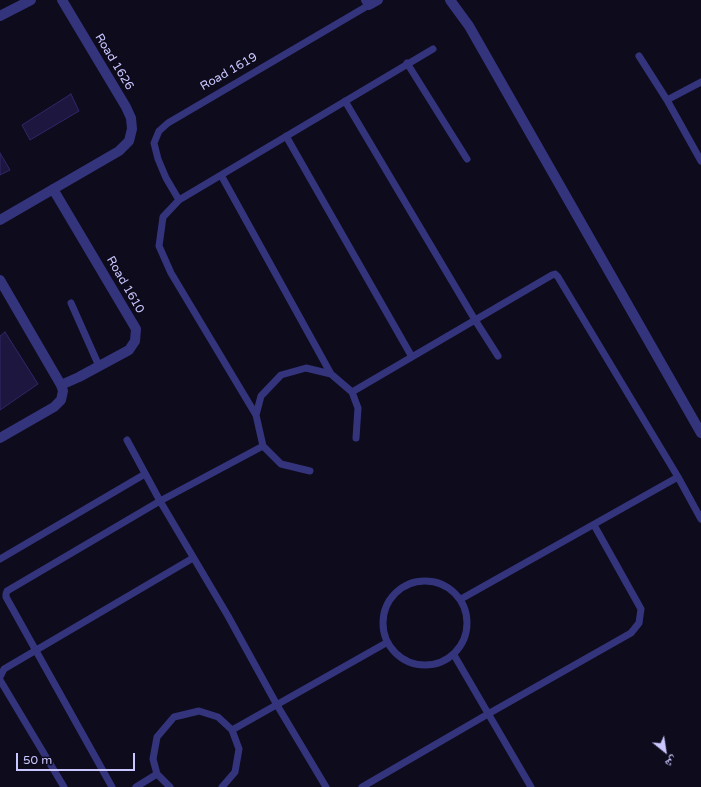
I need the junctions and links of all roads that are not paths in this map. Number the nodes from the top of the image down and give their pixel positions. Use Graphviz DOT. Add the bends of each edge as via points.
graph roads {
  1 [pos="31,0"];
  2 [pos="62,0"];
  3 [pos="450,0"];
  4 [pos="371,2"];
  5 [pos="0,16"];
  6 [pos="433,49"];
  7 [pos="639,56"];
  8 [pos="407,63"];
  9 [pos="701,82"];
  10 [pos="667,100"];
  11 [pos="345,101"];
  12 [pos="286,136"];
  13 [pos="467,159"];
  14 [pos="701,161"];
  15 [pos="221,175"];
  16 [pos="53,188"];
  17 [pos="179,200"];
  18 [pos="0,220"];
  19 [pos="0,280"];
  20 [pos="71,303"];
  21 [pos="475,320"];
  22 [pos="498,356"];
  23 [pos="412,357"];
  24 [pos="99,366"];
  25 [pos="331,374"];
  26 [pos="61,385"];
  27 [pos="352,392"];
  28 [pos="256,415"];
  29 [pos="701,433"];
  30 [pos="0,438"];
  31 [pos="356,438"];
  32 [pos="127,440"];
  33 [pos="263,446"];
  34 [pos="310,471"];
  35 [pos="145,474"];
  36 [pos="678,477"];
  37 [pos="160,502"];
  38 [pos="701,519"];
  39 [pos="594,524"];
  40 [pos="193,558"];
  41 [pos="0,559"];
  42 [pos="461,599"];
  43 [pos="386,643"];
  44 [pos="36,651"];
  45 [pos="454,655"];
  46 [pos="0,679"];
  47 [pos="276,705"];
  48 [pos="488,714"];
  49 [pos="232,730"];
  50 [pos="157,774"];
  51 [pos="64,787"];
  52 [pos="112,787"];
  53 [pos="136,787"];
  54 [pos="170,787"];
  55 [pos="222,787"];
  56 [pos="326,787"];
  57 [pos="362,787"];
  58 [pos="531,787"];
  1 -- 5 [label="street"];
  2 -- 16 [label="street, Road 1626" via="131,118 132,129 129,141 119,151"];
  3 -- 29 [label="street" via="469,26"];
  4 -- 17 [label="lane, Road 1619" via="168,123 159,131 154,144 158,159"];
  6 -- 8 [label="lane"];
  7 -- 10 [label="lane"];
  8 -- 11 [label="lane"];
  8 -- 13 [label="lane"];
  9 -- 10 [label="lane"];
  10 -- 14 [label="lane"];
  11 -- 12 [label="lane"];
  11 -- 21 [label="lane"];
  12 -- 15 [label="lane"];
  12 -- 23 [label="lane"];
  15 -- 17 [label="lane"];
  15 -- 25 [label="lane"];
  16 -- 18 [label="street"];
  16 -- 24 [label="street, Road 1610" via="136,329 136,341 129,350"];
  17 -- 28 [label="lane" via="163,217 159,246 171,274"];
  19 -- 26 [label="street"];
  20 -- 24 [label="lane"];
  21 -- 22 [label="lane"];
  21 -- 23 [label="lane"];
  21 -- 36 [label="lane" via="552,275 558,276"];
  23 -- 27 [label="lane"];
  24 -- 26 [label="street, Road 1610"];
  25 -- 27 [label="lane"];
  25 -- 28 [label="lane" via="306,368 282,375 261,396"];
  26 -- 30 [label="street" via="63,391 54,407"];
  27 -- 31 [label="lane" via="358,408"];
  28 -- 33 [label="lane"];
  32 -- 35 [label="lane"];
  33 -- 34 [label="lane" via="281,464"];
  33 -- 37 [label="lane"];
  35 -- 37 [label="lane"];
  35 -- 41 [label="lane"];
  36 -- 38 [label="lane"];
  36 -- 39 [label="lane"];
  37 -- 40 [label="lane"];
  37 -- 44 [label="lane" via="7,591 6,597"];
  39 -- 42 [label="lane"];
  39 -- 48 [label="lane" via="641,609 639,622 631,633"];
  40 -- 44 [label="lane"];
  40 -- 47 [label="lane"];
  42 -- 43 [label="lane" via="447,586 428,580 403,586 386,605 382,628"];
  42 -- 45 [label="lane" via="468,617 465,640"];
  43 -- 45 [label="lane" via="406,662 428,666"];
  43 -- 47 [label="lane"];
  44 -- 46 [label="lane" via="4,669"];
  44 -- 52 [label="lane"];
  45 -- 48 [label="lane"];
  46 -- 51 [label="lane"];
  47 -- 49 [label="lane"];
  47 -- 56 [label="lane"];
  48 -- 57 [label="lane"];
  48 -- 58 [label="lane"];
  49 -- 50 [label="lane" via="218,717 199,711 174,717 157,737 153,760"];
  49 -- 55 [label="lane" via="239,748 235,772"];
  50 -- 53 [label="lane"];
  50 -- 54 [label="lane"];
}
